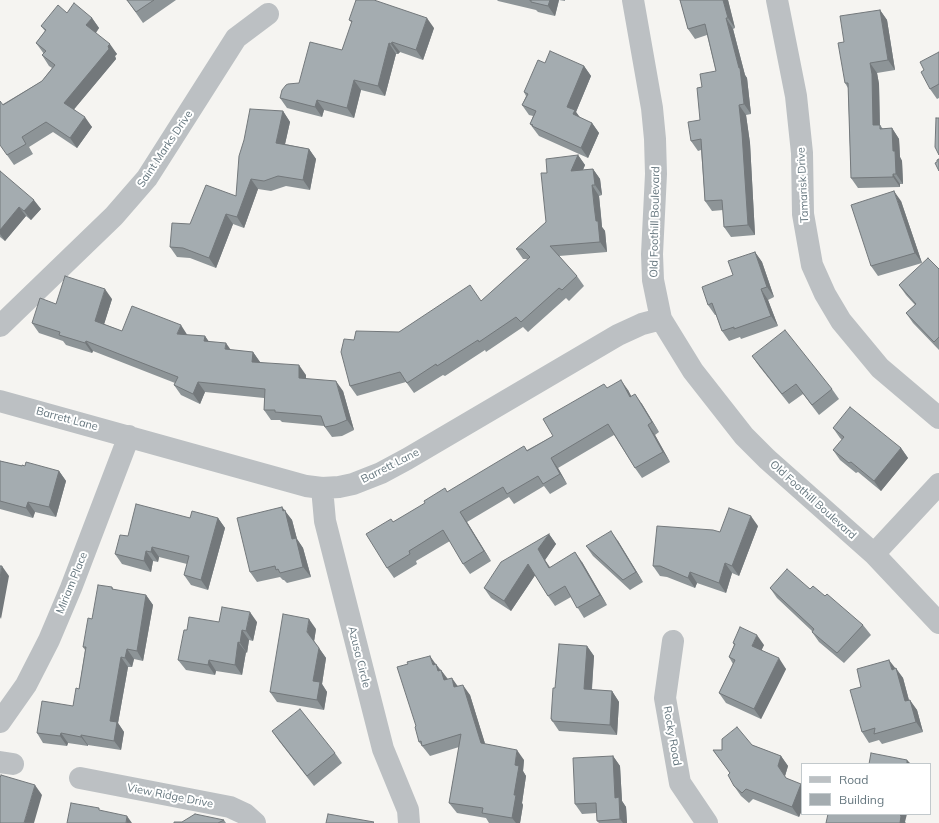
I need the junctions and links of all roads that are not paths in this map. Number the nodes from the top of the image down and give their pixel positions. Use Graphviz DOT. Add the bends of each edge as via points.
graph roads {
  1 [pos="633,0"];
  2 [pos="777,0"];
  3 [pos="268,14"];
  4 [pos="661,319"];
  5 [pos="0,326"];
  6 [pos="0,401"];
  7 [pos="939,418"];
  8 [pos="129,436"];
  9 [pos="939,484"];
  10 [pos="322,488"];
  11 [pos="874,554"];
  12 [pos="939,623"];
  13 [pos="674,641"];
  14 [pos="0,722"];
  15 [pos="80,778"];
  16 [pos="255,823"];
  17 [pos="408,823"];
  18 [pos="707,823"];
  1 -- 4 [label="street, Old Foothill Boulevard" via="655,139 652,254 653,280"];
  2 -- 7 [label="street, Tamarisk Drive" via="796,96 802,154 803,214 812,265 841,321 880,368"];
  3 -- 5 [label="street, Saint Marks Drive" via="236,38 147,178 114,216"];
  4 -- 10 [label="street, Barrett Lane" via="618,335 381,473 353,484"];
  4 -- 11 [label="street, Old Foothill Boulevard" via="693,372 744,436"];
  6 -- 8 [label="street, Barrett Lane"];
  8 -- 10 [label="street, Barrett Lane" via="306,486"];
  8 -- 14 [label="street, Miriam Place" via="49,640 26,685"];
  9 -- 11 [label="street"];
  10 -- 17 [label="street, Azusa Circle" via="325,521 383,749 408,810"];
  11 -- 12 [label="street, Old Foothill Boulevard"];
  13 -- 18 [label="street, Rocky Road" via="665,698 680,783"];
  15 -- 16 [label="street, View Ridge Drive" via="230,807 245,814"];
}
